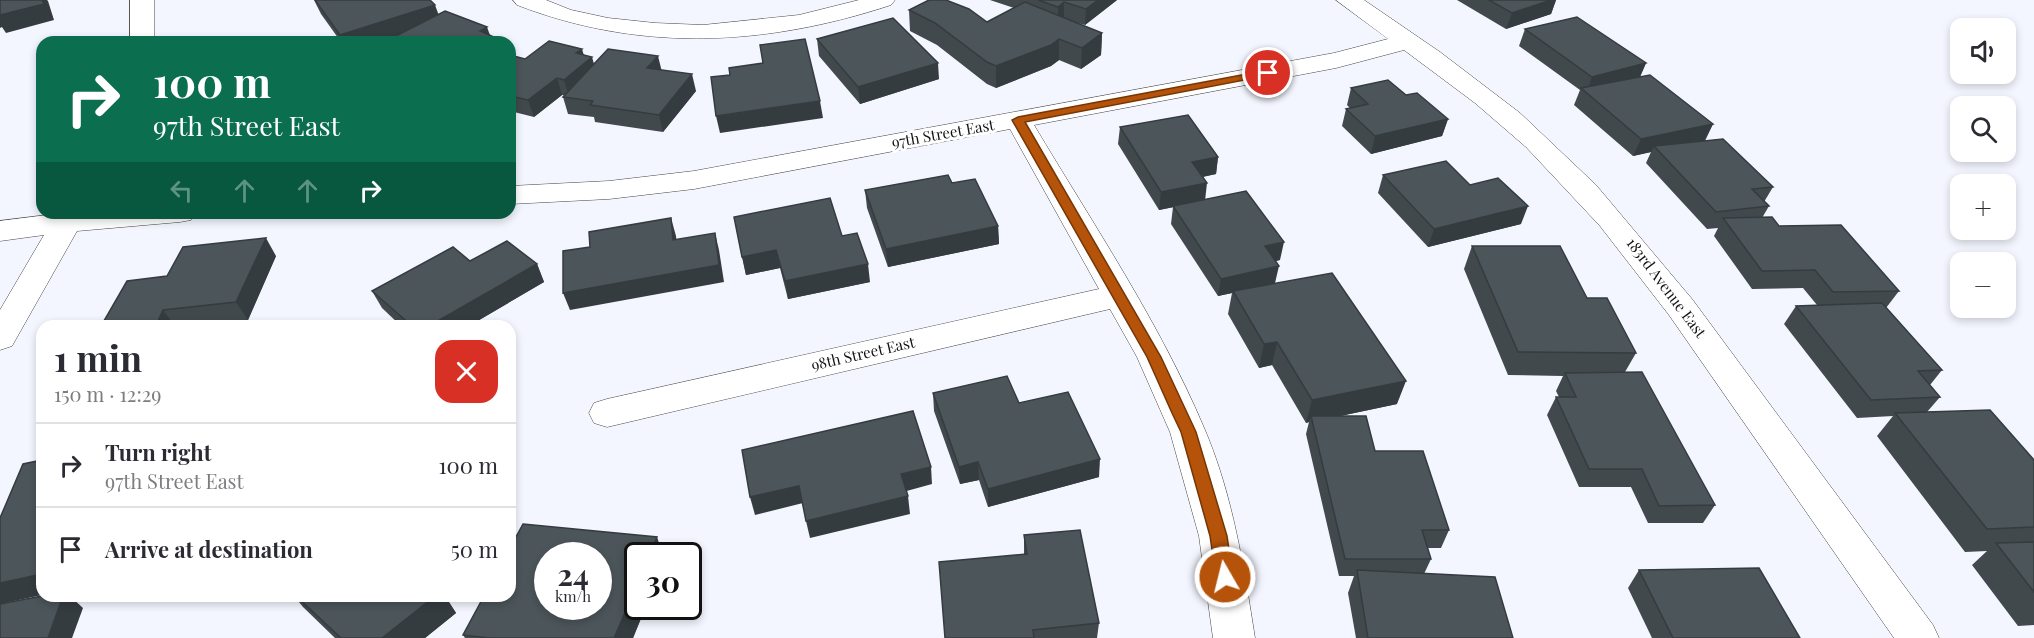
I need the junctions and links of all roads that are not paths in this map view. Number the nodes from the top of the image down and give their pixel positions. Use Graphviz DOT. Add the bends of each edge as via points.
graph roads {
  1 [pos="142,0"];
  2 [pos="525,0"];
  3 [pos="883,0"];
  4 [pos="1348,0"];
  5 [pos="142,36"];
  6 [pos="1408,41"];
  7 [pos="1018,120"];
  8 [pos="516,195"];
  9 [pos="105,219"];
  10 [pos="67,222"];
  11 [pos="0,231"];
  12 [pos="1119,296"];
  13 [pos="0,338"];
  14 [pos="607,413"];
  15 [pos="1234,638"];
  16 [pos="1918,638"];
  1 -- 5 [label="street"];
  2 -- 3 [label="street" via="599,23 675,31 760,27 821,18"];
  4 -- 6 [label="street, 183rd Avenue East"];
  6 -- 7 [label="street, 97th Street East" via="1336,60"];
  6 -- 16 [label="street, 183rd Avenue East" via="1504,113 1559,163 1623,232 1680,305"];
  7 -- 8 [label="street, 97th Street East" via="694,180"];
  7 -- 12 [label="street"];
  9 -- 10 [label="street"];
  10 -- 11 [label="street"];
  10 -- 13 [label="street"];
  12 -- 14 [label="street, 98th Street East"];
  12 -- 15 [label="street" via="1154,357 1188,432 1219,536"];
}
